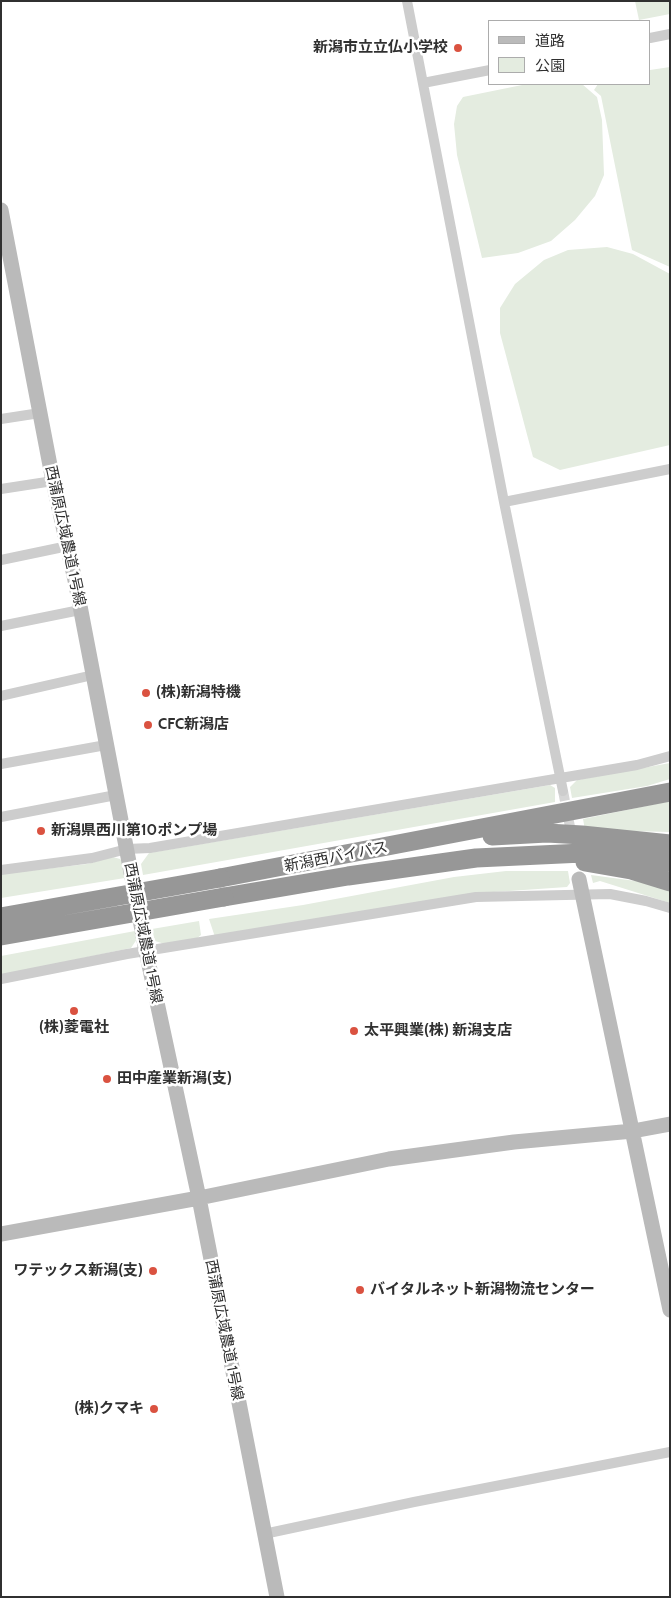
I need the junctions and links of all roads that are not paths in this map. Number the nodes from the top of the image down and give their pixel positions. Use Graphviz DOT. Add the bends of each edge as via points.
graph roads {
  1 [pos="407,1"];
  2 [pos="670,34"];
  3 [pos="651,38"];
  4 [pos="488,70"];
  5 [pos="423,83"];
  6 [pos="1,210"];
  7 [pos="40,413"];
  8 [pos="1,419"];
  9 [pos="670,469"];
  10 [pos="53,480"];
  11 [pos="1,489"];
  12 [pos="504,502"];
  13 [pos="68,546"];
  14 [pos="1,560"];
  15 [pos="80,610"];
  16 [pos="1,626"];
  17 [pos="93,675"];
  18 [pos="1,696"];
  19 [pos="106,745"];
  20 [pos="670,756"];
  21 [pos="1,764"];
  22 [pos="561,776"];
  23 [pos="563,791"];
  24 [pos="670,792"];
  25 [pos="116,794"];
  26 [pos="1,817"];
  27 [pos="670,845"];
  28 [pos="127,849"];
  29 [pos="519,854"];
  30 [pos="345,856"];
  31 [pos="670,862"];
  32 [pos="1,870"];
  33 [pos="220,878"];
  34 [pos="670,882"];
  35 [pos="581,886"];
  36 [pos="1,905"];
  37 [pos="670,908"];
  38 [pos="148,910"];
  39 [pos="1,917"];
  40 [pos="1,936"];
  41 [pos="1,947"];
  42 [pos="146,951"];
  43 [pos="1,979"];
  44 [pos="670,1124"];
  45 [pos="633,1131"];
  46 [pos="199,1198"];
  47 [pos="1,1234"];
  48 [pos="670,1310"];
  49 [pos="670,1452"];
  50 [pos="264,1534"];
  51 [pos="277,1597"];
  1 -- 5 [label="street"];
  2 -- 3 [label="street"];
  4 -- 5 [label="street"];
  5 -- 12 [label="street"];
  6 -- 7 [label="street, 西蒲原広域農道 1号線"];
  7 -- 8 [label="street"];
  7 -- 10 [label="street, 西蒲原広域農道 1号線"];
  9 -- 12 [label="street"];
  10 -- 11 [label="street"];
  10 -- 13 [label="street, 西蒲原広域農道 1号線"];
  12 -- 22 [label="street"];
  13 -- 14 [label="street"];
  13 -- 15 [label="street, 西蒲原広域農道 1号線"];
  15 -- 16 [label="street"];
  15 -- 17 [label="street, 西蒲原広域農道 1号線"];
  17 -- 18 [label="street"];
  17 -- 19 [label="street, 西蒲原広域農道 1号線"];
  19 -- 21 [label="street"];
  19 -- 25 [label="street, 西蒲原広域農道 1号線"];
  20 -- 22 [label="street" via="636,765"];
  22 -- 23 [label="street"];
  22 -- 28 [label="street" via="150,848"];
  24 -- 30 [label="highway, 新潟西バイパス"];
  25 -- 26 [label="street"];
  25 -- 28 [label="street, 西蒲原広域農道 1号線"];
  27 -- 30 [label="highway" via="582,835 511,835 449,840"];
  28 -- 32 [label="street" via="92,858"];
  28 -- 42 [label="street, 西蒲原広域農道 1号線"];
  29 -- 31 [label="highway, 新潟西バイパス" via="604,852 641,855"];
  29 -- 34 [label="highway" via="602,864"];
  29 -- 38 [label="highway, 新潟西バイパス, bridge" via="400,868"];
  30 -- 33 [label="highway, 新潟西バイパス"];
  33 -- 36 [label="highway, bridge"];
  33 -- 39 [label="highway, 新潟西バイパス, bridge"];
  35 -- 37 [label="street"];
  35 -- 42 [label="street" via="476,897"];
  35 -- 45 [label="street"];
  38 -- 40 [label="highway, 新潟西バイパス, bridge"];
  38 -- 41 [label="highway, bridge"];
  42 -- 43 [label="street"];
  42 -- 46 [label="street, 西蒲原広域農道 1号線"];
  44 -- 45 [label="street"];
  45 -- 46 [label="street" via="514,1142 389,1159"];
  45 -- 48 [label="street"];
  46 -- 47 [label="street"];
  46 -- 50 [label="street, 西蒲原広域農道 1号線"];
  49 -- 50 [label="street"];
  50 -- 51 [label="street, 西蒲原広域農道 1号線"];
}
